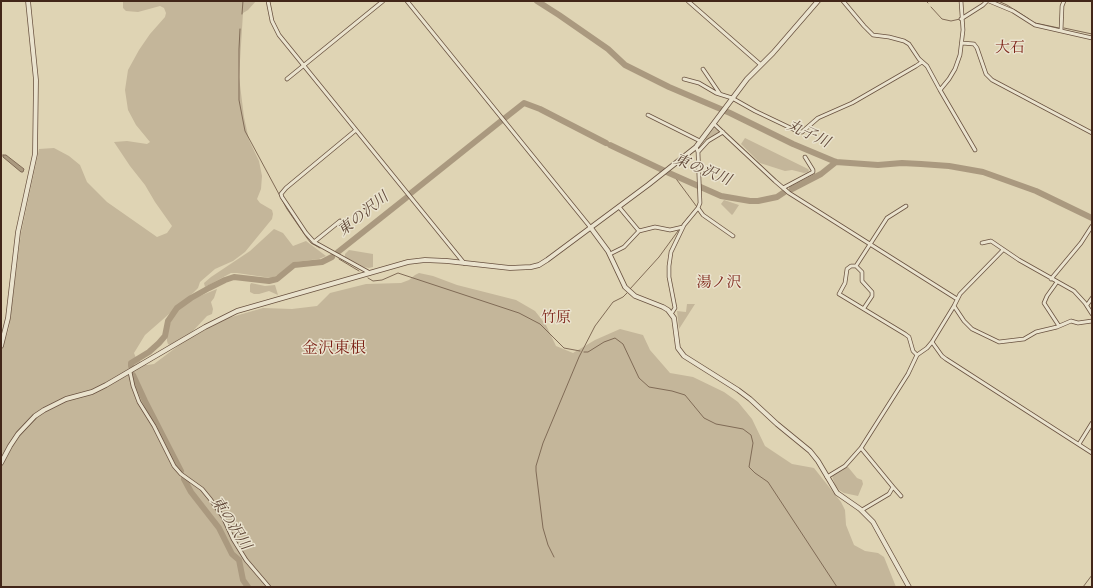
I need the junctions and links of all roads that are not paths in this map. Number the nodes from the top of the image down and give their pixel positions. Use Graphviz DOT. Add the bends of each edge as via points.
graph roads {
  1 [pos="28,1"];
  2 [pos="268,1"];
  3 [pos="383,1"];
  4 [pos="407,1"];
  5 [pos="688,1"];
  6 [pos="818,1"];
  7 [pos="843,1"];
  8 [pos="961,1"];
  9 [pos="988,1"];
  10 [pos="1064,1"];
  11 [pos="961,19"];
  12 [pos="1061,31"];
  13 [pos="1092,38"];
  14 [pos="962,43"];
  15 [pos="922,62"];
  16 [pos="761,65"];
  17 [pos="303,66"];
  18 [pos="704,69"];
  19 [pos="684,79"];
  20 [pos="287,80"];
  21 [pos="940,90"];
  22 [pos="720,94"];
  23 [pos="732,98"];
  24 [pos="648,114"];
  25 [pos="715,123"];
  26 [pos="356,130"];
  27 [pos="723,132"];
  28 [pos="1092,133"];
  29 [pos="700,141"];
  30 [pos="696,147"];
  31 [pos="975,150"];
  32 [pos="698,152"];
  33 [pos="805,157"];
  34 [pos="783,188"];
  35 [pos="906,206"];
  36 [pos="619,207"];
  37 [pos="698,208"];
  38 [pos="340,222"];
  39 [pos="1092,226"];
  40 [pos="683,227"];
  41 [pos="591,228"];
  42 [pos="639,231"];
  43 [pos="733,236"];
  44 [pos="314,242"];
  45 [pos="870,244"];
  46 [pos="982,244"];
  47 [pos="1004,250"];
  48 [pos="610,254"];
  49 [pos="464,263"];
  50 [pos="856,266"];
  51 [pos="370,273"];
  52 [pos="1051,279"];
  53 [pos="1057,282"];
  54 [pos="1092,298"];
  55 [pos="957,299"];
  56 [pos="1087,305"];
  57 [pos="954,306"];
  58 [pos="864,308"];
  59 [pos="671,314"];
  60 [pos="1092,314"];
  61 [pos="1092,322"];
  62 [pos="1059,326"];
  63 [pos="932,342"];
  64 [pos="1,346"];
  65 [pos="917,355"];
  66 [pos="130,372"];
  67 [pos="1092,423"];
  68 [pos="1079,444"];
  69 [pos="861,448"];
  70 [pos="1092,453"];
  71 [pos="1,463"];
  72 [pos="826,477"];
  73 [pos="892,487"];
  74 [pos="902,496"];
  75 [pos="862,510"];
  76 [pos="269,587"];
  77 [pos="909,587"];
  1 -- 64 [label="street" via="36,80 35,154 18,232 8,318"];
  2 -- 17 [label="street" via="275,29"];
  3 -- 17 [label="street"];
  4 -- 41 [label="street"];
  5 -- 16 [label="street"];
  6 -- 16 [label="street"];
  7 -- 15 [label="street" via="870,33 904,41"];
  8 -- 11 [label="street"];
  9 -- 11 [label="street"];
  9 -- 12 [label="street" via="1013,10 1035,25"];
  10 -- 12 [label="street"];
  11 -- 14 [label="street"];
  12 -- 13 [label="street"];
  14 -- 21 [label="street" via="954,69"];
  14 -- 28 [label="street" via="974,44 986,74 992,80"];
  15 -- 21 [label="street"];
  15 -- 23 [label="street" via="852,103 818,118 802,132"];
  16 -- 23 [label="street"];
  17 -- 20 [label="street"];
  17 -- 26 [label="street"];
  18 -- 22 [label="street"];
  19 -- 22 [label="street" via="699,83"];
  21 -- 31 [label="street"];
  22 -- 23 [label="street"];
  23 -- 25 [label="street"];
  24 -- 29 [label="street"];
  25 -- 27 [label="street"];
  25 -- 29 [label="street"];
  26 -- 44 [label="street" via="281,194"];
  26 -- 49 [label="street"];
  27 -- 32 [label="street" via="708,141"];
  27 -- 34 [label="street"];
  29 -- 30 [label="street"];
  30 -- 32 [label="street"];
  30 -- 36 [label="street"];
  32 -- 37 [label="street"];
  33 -- 34 [label="street" via="813,172"];
  34 -- 45 [label="street"];
  35 -- 45 [label="street" via="887,218"];
  36 -- 41 [label="street"];
  36 -- 42 [label="street"];
  37 -- 40 [label="street"];
  37 -- 43 [label="street" via="703,216"];
  38 -- 44 [label="street"];
  39 -- 52 [label="street" via="1082,243"];
  40 -- 42 [label="street" via="670,230 655,227"];
  40 -- 59 [label="street" via="671,252 669,266 675,308"];
  41 -- 48 [label="street"];
  41 -- 49 [label="street" via="547,260 531,267 510,268"];
  42 -- 48 [label="street" via="624,247"];
  44 -- 51 [label="street"];
  45 -- 50 [label="street"];
  45 -- 55 [label="street"];
  46 -- 47 [label="street" via="991,241"];
  47 -- 52 [label="street"];
  47 -- 55 [label="street" via="965,287"];
  48 -- 59 [label="street" via="622,282 630,292 663,307"];
  49 -- 51 [label="street" via="425,260"];
  50 -- 58 [label="street" via="862,272 862,282 872,292"];
  50 -- 58 [label="street" via="848,269 839,294"];
  51 -- 66 [label="street" via="226,315"];
  52 -- 53 [label="street"];
  53 -- 56 [label="street" via="1074,291"];
  53 -- 62 [label="street" via="1044,303"];
  54 -- 56 [label="street"];
  55 -- 57 [label="street"];
  56 -- 60 [label="street"];
  57 -- 62 [label="street" via="972,329 999,342 1019,340"];
  57 -- 63 [label="street"];
  58 -- 65 [label="street" via="908,337"];
  59 -- 72 [label="street" via="676,324 678,348 684,356 750,399 810,451"];
  61 -- 62 [label="street" via="1071,321"];
  63 -- 65 [label="street"];
  63 -- 68 [label="street" via="946,359"];
  65 -- 69 [label="street" via="908,374"];
  66 -- 71 [label="street" via="92,392 58,403 35,416 18,434"];
  66 -- 76 [label="street" via="139,402 174,466 202,489 211,500 242,554"];
  67 -- 68 [label="street"];
  68 -- 70 [label="street"];
  69 -- 72 [label="street" via="845,466"];
  69 -- 73 [label="street"];
  72 -- 75 [label="street" via="837,493"];
  73 -- 74 [label="street"];
  73 -- 75 [label="street" via="889,494"];
  75 -- 77 [label="street" via="873,522"];
}
